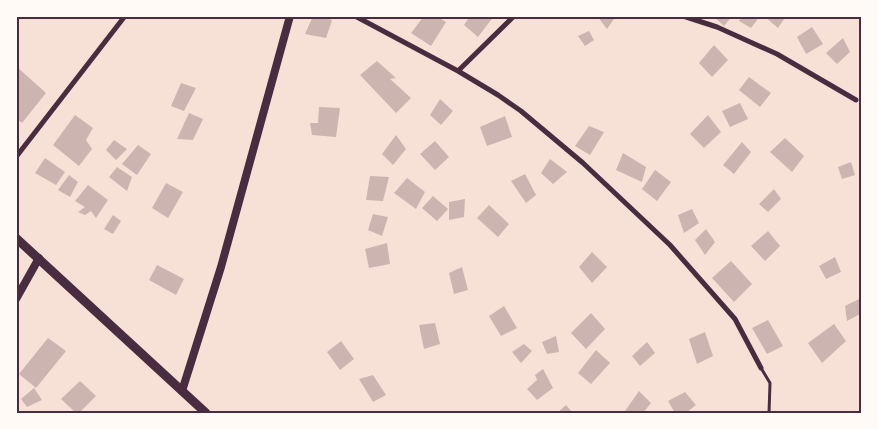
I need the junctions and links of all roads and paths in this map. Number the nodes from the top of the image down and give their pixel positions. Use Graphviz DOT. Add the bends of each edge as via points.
graph roads {
  1 [pos="125,16"];
  2 [pos="290,16"];
  3 [pos="355,16"];
  4 [pos="514,16"];
  5 [pos="683,16"];
  6 [pos="458,71"];
  7 [pos="856,100"];
  8 [pos="16,157"];
  9 [pos="16,238"];
  10 [pos="39,258"];
  11 [pos="16,299"];
  12 [pos="761,368"];
  13 [pos="182,391"];
  14 [pos="206,413"];
  15 [pos="769,413"];
  1 -- 8 [label="street"];
  2 -- 13 [label="street"];
  3 -- 6 [label="street"];
  4 -- 6 [label="street"];
  5 -- 7 [label="street" via="717,27 777,54"];
  6 -- 12 [label="street" via="521,111 583,162 670,245 735,319"];
  9 -- 10 [label="main road"];
  10 -- 11 [label="street"];
  10 -- 13 [label="main road"];
  12 -- 15 [label="lane" via="770,383"];
  13 -- 14 [label="main road"];
}
